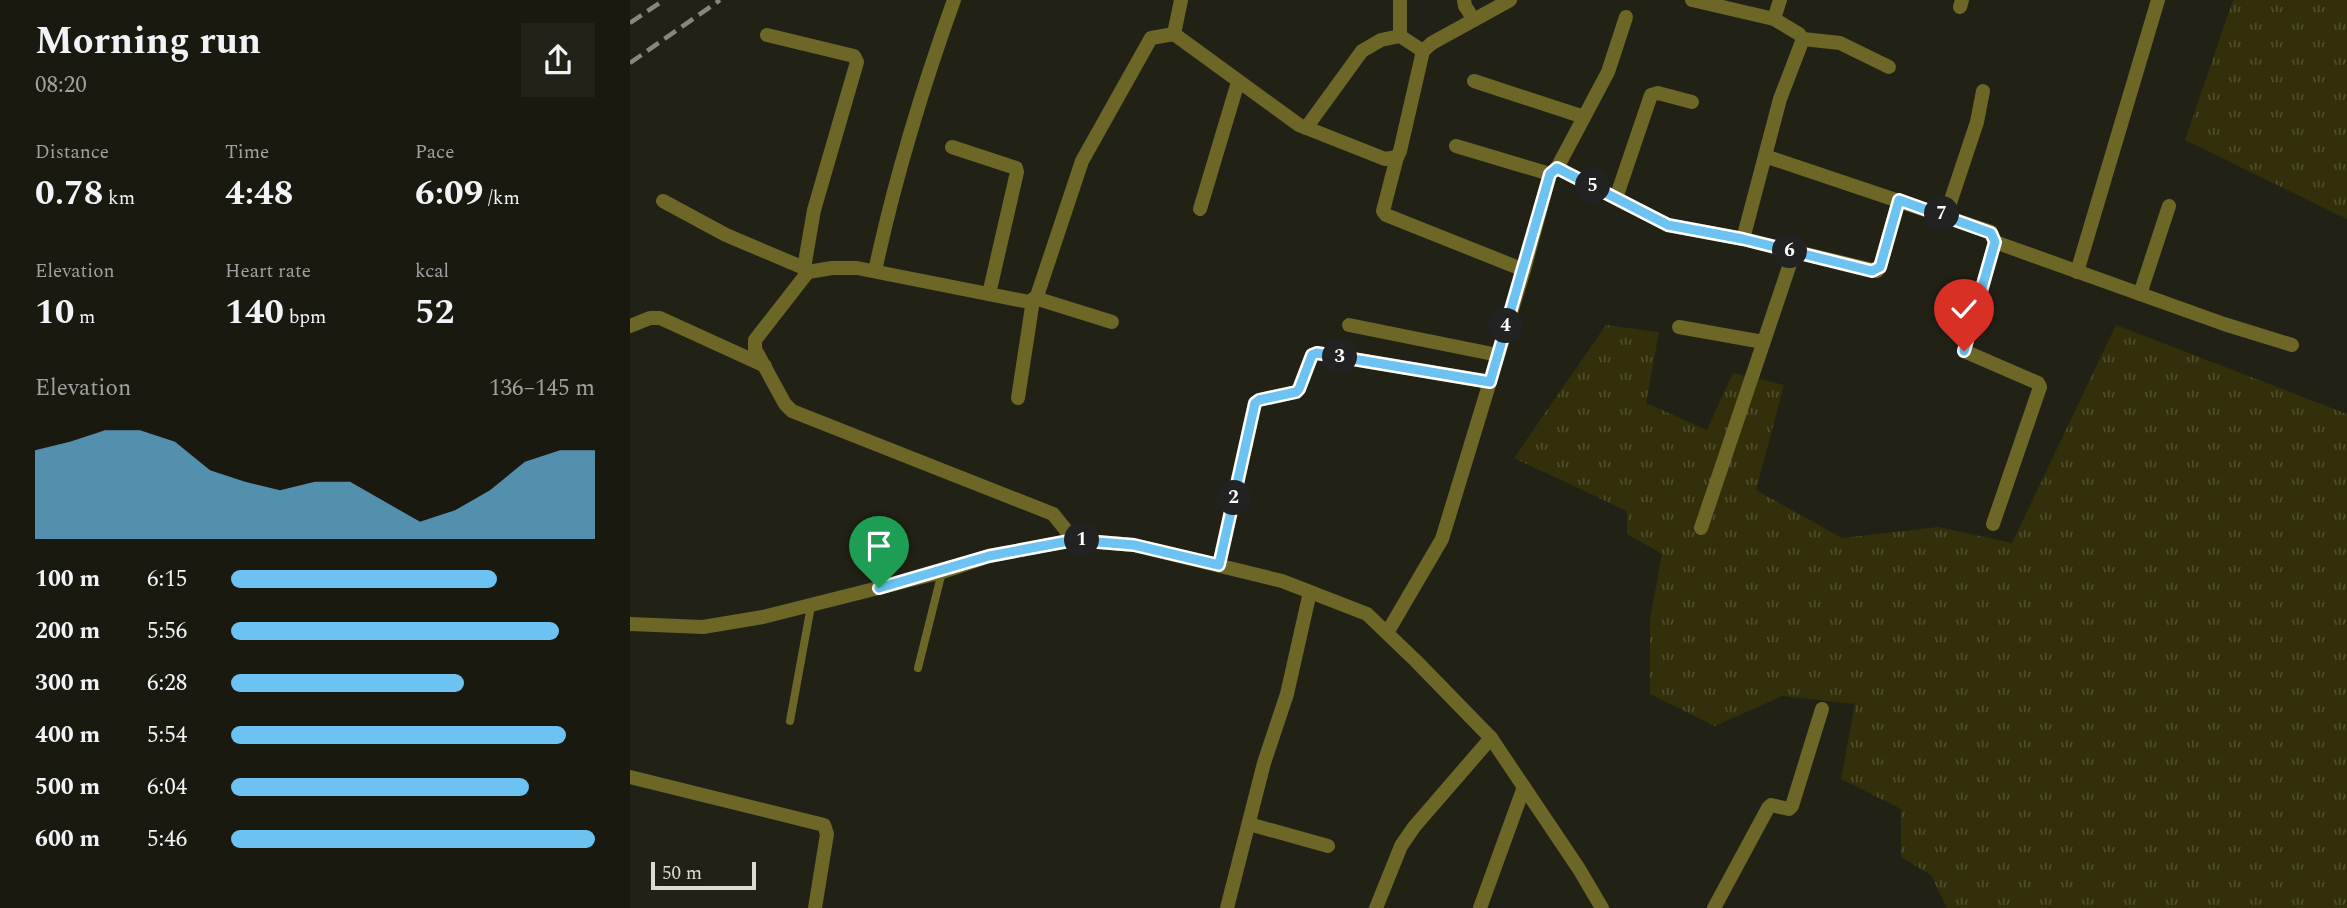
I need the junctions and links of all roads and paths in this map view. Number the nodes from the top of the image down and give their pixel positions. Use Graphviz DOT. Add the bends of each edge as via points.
graph roads {
  1 [pos="954,0"];
  2 [pos="1181,0"];
  3 [pos="1401,0"];
  4 [pos="1464,0"];
  5 [pos="1510,0"];
  6 [pos="1692,0"];
  7 [pos="1780,0"];
  8 [pos="2158,0"];
  9 [pos="1626,17"];
  10 [pos="1774,19"];
  11 [pos="1474,20"];
  12 [pos="1174,34"];
  13 [pos="767,35"];
  14 [pos="1400,36"];
  15 [pos="1803,39"];
  16 [pos="1423,51"];
  17 [pos="1889,67"];
  18 [pos="1238,82"];
  19 [pos="1474,82"];
  20 [pos="1983,90"];
  21 [pos="1692,102"];
  22 [pos="1584,117"];
  23 [pos="1306,128"];
  24 [pos="1456,146"];
  25 [pos="952,147"];
  26 [pos="1765,156"];
  27 [pos="1397,157"];
  28 [pos="1553,171"];
  29 [pos="1616,198"];
  30 [pos="1899,200"];
  31 [pos="663,201"];
  32 [pos="2169,206"];
  33 [pos="1200,209"];
  34 [pos="1946,215"];
  35 [pos="1743,239"];
  36 [pos="1995,242"];
  37 [pos="1794,252"];
  38 [pos="806,270"];
  39 [pos="1524,270"];
  40 [pos="875,271"];
  41 [pos="2077,272"];
  42 [pos="989,294"];
  43 [pos="2140,294"];
  44 [pos="1034,299"];
  45 [pos="1112,322"];
  46 [pos="1349,325"];
  47 [pos="630,326"];
  48 [pos="1679,327"];
  49 [pos="1763,342"];
  50 [pos="2292,345"];
  51 [pos="1497,355"];
  52 [pos="765,366"];
  53 [pos="1490,382"];
  54 [pos="1018,398"];
  55 [pos="1993,524"];
  56 [pos="1700,528"];
  57 [pos="1074,540"];
  58 [pos="1219,565"];
  59 [pos="942,572"];
  60 [pos="1310,592"];
  61 [pos="811,606"];
  62 [pos="630,624"];
  63 [pos="1387,633"];
  64 [pos="918,667"];
  65 [pos="1822,709"];
  66 [pos="790,721"];
  67 [pos="1491,738"];
  68 [pos="630,777"];
  69 [pos="1524,787"];
  70 [pos="1249,824"];
  71 [pos="1328,846"];
  72 [pos="815,908"];
  73 [pos="1227,908"];
  74 [pos="1376,908"];
  75 [pos="1480,908"];
  76 [pos="1602,908"];
  77 [pos="1714,908"];
  1 -- 40 [label="street" via="915,110"];
  2 -- 12 [label="street"];
  3 -- 14 [label="street"];
  4 -- 11 [label="street"];
  5 -- 11 [label="street"];
  6 -- 10 [label="street"];
  7 -- 10 [label="street"];
  8 -- 41 [label="street"];
  9 -- 22 [label="street" via="1608,72"];
  10 -- 15 [label="street"];
  11 -- 16 [label="street"];
  12 -- 18 [label="street"];
  12 -- 44 [label="street" via="1151,38 1093,138"];
  13 -- 38 [label="street" via="854,56 857,62 814,211"];
  14 -- 16 [label="street"];
  14 -- 23 [label="street" via="1362,51"];
  15 -- 17 [label="street" via="1840,43"];
  15 -- 26 [label="street"];
  16 -- 27 [label="street"];
  18 -- 23 [label="street"];
  18 -- 33 [label="street"];
  19 -- 22 [label="street"];
  20 -- 34 [label="street"];
  21 -- 29 [label="street" via="1651,95"];
  22 -- 28 [label="street"];
  23 -- 27 [label="street" via="1384,159"];
  24 -- 28 [label="street"];
  25 -- 42 [label="street" via="1016,168"];
  26 -- 30 [label="street"];
  26 -- 35 [label="street"];
  27 -- 39 [label="street" via="1383,211 1386,215"];
  28 -- 29 [label="street"];
  28 -- 39 [label="street"];
  29 -- 35 [label="street" via="1668,225"];
  30 -- 34 [label="street"];
  30 -- 37 [label="street" via="1877,271"];
  31 -- 38 [label="street"];
  32 -- 43 [label="street"];
  34 -- 36 [label="street" via="1991,233"];
  35 -- 37 [label="street"];
  36 -- 41 [label="street"];
  36 -- 55 [label="street" via="1964,351 2040,387"];
  37 -- 49 [label="street"];
  38 -- 40 [label="street" via="843,267"];
  38 -- 52 [label="street" via="755,340"];
  39 -- 51 [label="street"];
  40 -- 42 [label="street"];
  41 -- 43 [label="street"];
  42 -- 44 [label="street" via="1028,302"];
  43 -- 50 [label="street"];
  44 -- 45 [label="street"];
  44 -- 54 [label="street"];
  46 -- 51 [label="street"];
  47 -- 52 [label="street" via="660,318"];
  48 -- 49 [label="street"];
  49 -- 56 [label="street"];
  51 -- 53 [label="street"];
  52 -- 57 [label="street" via="792,411 1053,514"];
  53 -- 58 [label="street" via="1312,355 1296,392 1255,403"];
  53 -- 63 [label="street" via="1442,539"];
  57 -- 58 [label="street" via="1134,545"];
  57 -- 59 [label="street" via="989,556"];
  58 -- 60 [label="street"];
  59 -- 61 [label="street"];
  59 -- 64 [label="lane"];
  60 -- 63 [label="street" via="1367,614"];
  60 -- 70 [label="street" via="1287,694"];
  61 -- 62 [label="street" via="703,627"];
  61 -- 66 [label="lane"];
  63 -- 67 [label="street"];
  65 -- 77 [label="street" via="1792,806 1768,808"];
  67 -- 69 [label="street"];
  67 -- 74 [label="street" via="1413,827"];
  68 -- 72 [label="street" via="824,825 827,834"];
  69 -- 75 [label="street"];
  69 -- 76 [label="street"];
  70 -- 71 [label="street"];
  70 -- 73 [label="street"];
}
